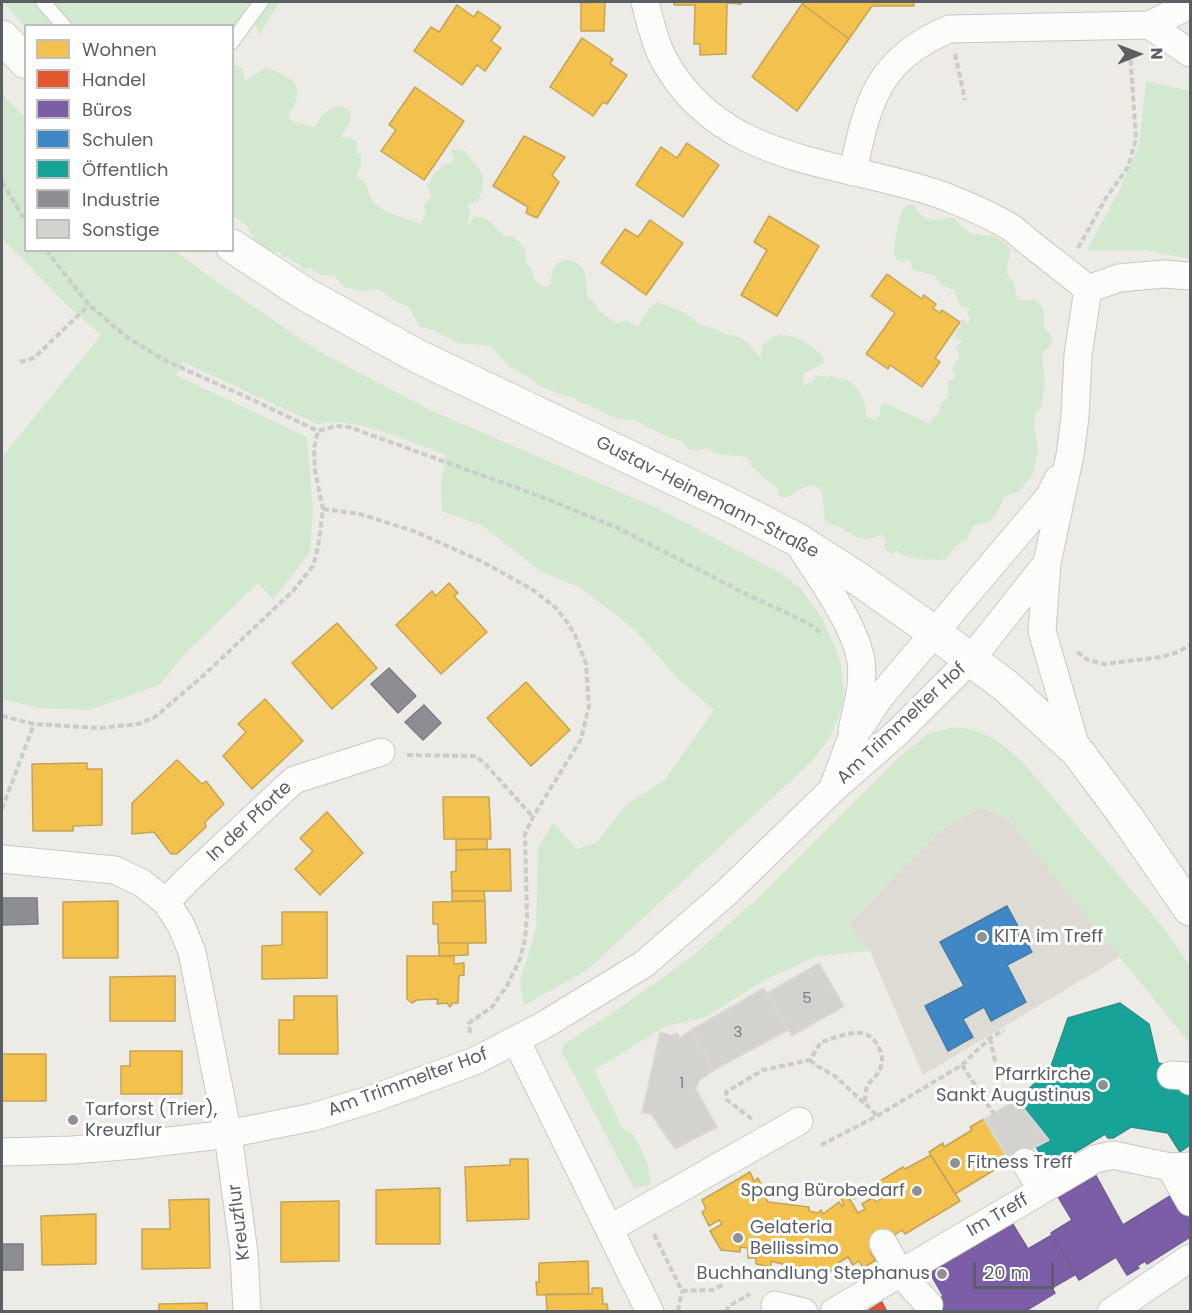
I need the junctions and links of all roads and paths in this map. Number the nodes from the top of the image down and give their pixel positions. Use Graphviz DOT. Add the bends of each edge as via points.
graph roads {
  1 [pos="43,2"];
  2 [pos="261,2"];
  3 [pos="645,2"];
  4 [pos="1191,6"];
  5 [pos="62,24"];
  6 [pos="1139,25"];
  7 [pos="949,29"];
  8 [pos="2,37"];
  9 [pos="234,39"];
  10 [pos="1191,52"];
  11 [pos="24,60"];
  12 [pos="965,100"];
  13 [pos="853,172"];
  14 [pos="2,182"];
  15 [pos="24,219"];
  16 [pos="234,247"];
  17 [pos="48,252"];
  18 [pos="1060,266"];
  19 [pos="1191,276"];
  20 [pos="1088,289"];
  21 [pos="89,305"];
  22 [pos="20,362"];
  23 [pos="318,431"];
  24 [pos="1070,455"];
  25 [pos="324,509"];
  26 [pos="796,539"];
  27 [pos="1047,563"];
  28 [pos="936,633"];
  29 [pos="827,638"];
  30 [pos="1191,645"];
  31 [pos="1075,649"];
  32 [pos="970,659"];
  33 [pos="2,716"];
  34 [pos="34,724"];
  35 [pos="850,742"];
  36 [pos="1077,751"];
  37 [pos="381,752"];
  38 [pos="833,789"];
  39 [pos="2,809"];
  40 [pos="533,817"];
  41 [pos="2,859"];
  42 [pos="166,902"];
  43 [pos="1191,909"];
  44 [pos="1004,1030"];
  45 [pos="990,1038"];
  46 [pos="516,1040"];
  47 [pos="810,1060"];
  48 [pos="475,1061"];
  49 [pos="962,1065"];
  50 [pos="1008,1065"];
  51 [pos="865,1104"];
  52 [pos="994,1114"];
  53 [pos="877,1116"];
  54 [pos="749,1117"];
  55 [pos="799,1121"];
  56 [pos="228,1134"];
  57 [pos="821,1145"];
  58 [pos="2,1152"];
  59 [pos="1025,1162"];
  60 [pos="1183,1180"];
  61 [pos="852,1185"];
  62 [pos="1042,1190"];
  63 [pos="855,1202"];
  64 [pos="609,1229"];
  65 [pos="653,1233"];
  66 [pos="883,1243"];
  67 [pos="1191,1258"];
  68 [pos="900,1273"];
  69 [pos="724,1284"];
  70 [pos="682,1291"];
  71 [pos="766,1301"];
  72 [pos="929,1305"];
  73 [pos="248,1311"];
  74 [pos="650,1311"];
  75 [pos="678,1311"];
  76 [pos="726,1311"];
  77 [pos="804,1311"];
  78 [pos="834,1311"];
  79 [pos="1111,1311"];
  1 -- 5 [label="lane"];
  2 -- 9 [label="lane"];
  3 -- 13 [label="street" via="663,57 678,80 712,116 793,158"];
  4 -- 6 [label="street"];
  6 -- 7 [label="street"];
  6 -- 10 [label="street"];
  6 -- 18 [label="path" via="1136,139 1128,167 1081,244"];
  7 -- 12 [label="path"];
  7 -- 13 [label="street" via="910,49 880,83 860,136"];
  8 -- 11 [label="main road"];
  13 -- 18 [label="street" via="944,196 980,211 1011,228"];
  14 -- 15 [label="path"];
  16 -- 26 [label="main road, Gustav-Heinemann-Straße" via="305,294 417,356"];
  17 -- 21 [label="path"];
  18 -- 20 [label="street"];
  19 -- 20 [label="street" via="1119,278"];
  20 -- 24 [label="street"];
  21 -- 22 [label="path" via="34,358"];
  21 -- 23 [label="path" via="127,337 164,360"];
  23 -- 25 [label="path" via="315,471"];
  23 -- 29 [label="path" via="349,427 542,496 620,529 808,623"];
  24 -- 27 [label="street"];
  24 -- 28 [label="street, Am Trimmelter Hof" via="1048,497"];
  25 -- 34 [label="path" via="313,566 294,591 155,717 138,724 99,728"];
  25 -- 40 [label="path" via="388,522 451,547 533,590 567,622 586,664 589,706 581,739"];
  26 -- 28 [label="main road, Gustav-Heinemann-Straße"];
  26 -- 35 [label="street, Am Trimmelter Hof" via="836,601 861,661 860,692"];
  27 -- 32 [label="street, Am Trimmelter Hof"];
  27 -- 36 [label="street" via="1042,631"];
  28 -- 32 [label="main road, Gustav-Heinemann-Straße"];
  28 -- 35 [label="street, Am Trimmelter Hof" via="880,697"];
  30 -- 31 [label="path" via="1161,657 1104,664 1088,660"];
  32 -- 36 [label="main road, Gustav-Heinemann-Straße"];
  32 -- 38 [label="street, Am Trimmelter Hof" via="898,732"];
  33 -- 34 [label="path"];
  34 -- 39 [label="path"];
  35 -- 38 [label="street, Am Trimmelter Hof"];
  36 -- 43 [label="main road, Gustav-Heinemann-Straße"];
  37 -- 40 [label="path" via="476,756"];
  37 -- 42 [label="street, In der Pforte" via="294,780"];
  38 -- 46 [label="street, Am Trimmelter Hof" via="726,894 644,964"];
  40 -- 48 [label="path" via="525,834 525,939 508,984 492,1007 469,1023"];
  41 -- 42 [label="street" via="115,870 142,883"];
  42 -- 56 [label="street" via="181,924 192,952"];
  44 -- 45 [label="path"];
  45 -- 49 [label="path"];
  45 -- 50 [label="path" via="997,1070"];
  46 -- 48 [label="street, Am Trimmelter Hof"];
  46 -- 64 [label="street"];
  47 -- 51 [label="path" via="835,1076"];
  47 -- 51 [label="path" via="821,1042 854,1032 871,1037 883,1059 877,1077 867,1085"];
  47 -- 54 [label="path" via="763,1070 726,1092 727,1100"];
  48 -- 56 [label="street, Am Trimmelter Hof" via="314,1117"];
  49 -- 52 [label="path"];
  49 -- 53 [label="path"];
  51 -- 53 [label="path"];
  53 -- 57 [label="path"];
  55 -- 64 [label="street"];
  56 -- 58 [label="street, Am Trimmelter Hof" via="63,1151"];
  56 -- 73 [label="street, Kreuzflur"];
  59 -- 62 [label="street"];
  60 -- 62 [label="street, Im Treff" via="1113,1155 1095,1159"];
  61 -- 63 [label="path"];
  62 -- 68 [label="street, Im Treff"];
  64 -- 74 [label="street"];
  65 -- 70 [label="path"];
  66 -- 68 [label="street"];
  67 -- 79 [label="street"];
  68 -- 72 [label="street"];
  68 -- 78 [label="street, Im Treff"];
  69 -- 70 [label="path" via="713,1290"];
  70 -- 75 [label="path"];
  71 -- 76 [label="path" via="752,1293 729,1305"];
  71 -- 77 [label="street"];
}
